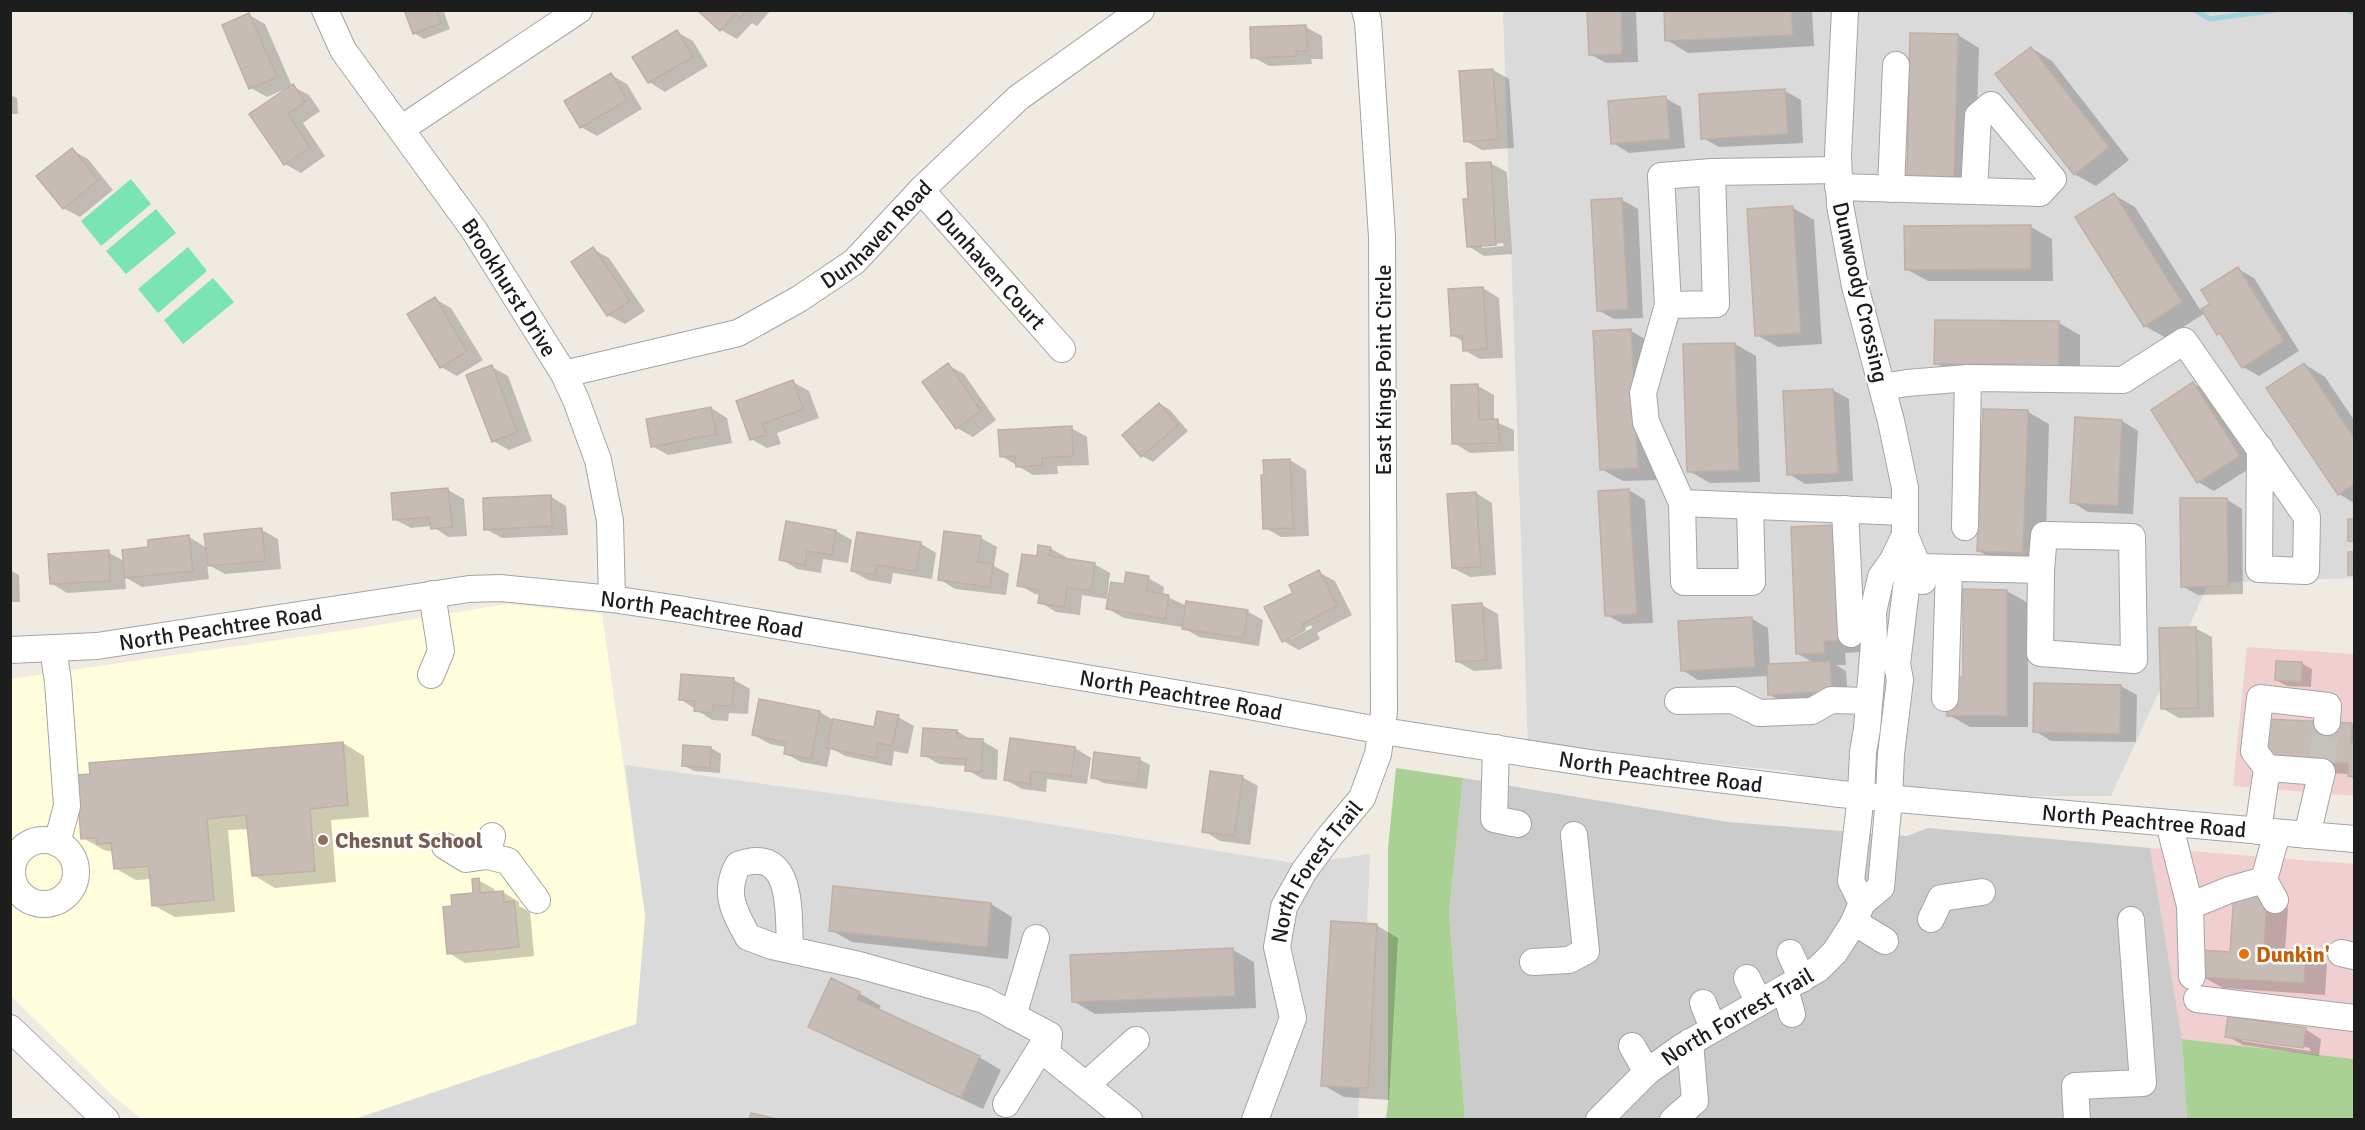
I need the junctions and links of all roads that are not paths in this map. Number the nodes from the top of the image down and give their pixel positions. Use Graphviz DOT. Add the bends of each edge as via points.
graph roads {
  1 [pos="325,10"];
  2 [pos="579,10"];
  3 [pos="1141,10"];
  4 [pos="1365,10"];
  5 [pos="1845,10"];
  6 [pos="1896,65"];
  7 [pos="400,129"];
  8 [pos="1712,172"];
  9 [pos="1838,179"];
  10 [pos="1891,189"];
  11 [pos="921,190"];
  12 [pos="1974,191"];
  13 [pos="1668,305"];
  14 [pos="1062,349"];
  15 [pos="564,374"];
  16 [pos="1968,378"];
  17 [pos="1883,387"];
  18 [pos="2260,448"];
  19 [pos="1682,503"];
  20 [pos="1750,506"];
  21 [pos="1845,509"];
  22 [pos="1905,523"];
  23 [pos="1965,526"];
  24 [pos="1918,567"];
  25 [pos="1949,568"];
  26 [pos="2041,570"];
  27 [pos="432,594"];
  28 [pos="612,599"];
  29 [pos="1863,638"];
  30 [pos="53,648"];
  31 [pos="10,650"];
  32 [pos="431,675"];
  33 [pos="1945,698"];
  34 [pos="1678,701"];
  35 [pos="1869,701"];
  36 [pos="2327,722"];
  37 [pos="1383,731"];
  38 [pos="1496,748"];
  39 [pos="2267,768"];
  40 [pos="1861,795"];
  41 [pos="1889,798"];
  42 [pos="2169,823"];
  43 [pos="1518,824"];
  44 [pos="2268,832"];
  45 [pos="1574,835"];
  46 [pos="2307,835"];
  47 [pos="2355,839"];
  48 [pos="57,843"];
  49 [pos="445,846"];
  50 [pos="1982,892"];
  51 [pos="537,900"];
  52 [pos="2190,906"];
  53 [pos="1858,913"];
  54 [pos="1931,919"];
  55 [pos="2131,920"];
  56 [pos="1036,938"];
  57 [pos="1885,941"];
  58 [pos="781,948"];
  59 [pos="1790,953"];
  60 [pos="1533,962"];
  61 [pos="1747,978"];
  62 [pos="1794,984"];
  63 [pos="1759,1003"];
  64 [pos="1703,1004"];
  65 [pos="1792,1014"];
  66 [pos="1013,1016"];
  67 [pos="2355,1018"];
  68 [pos="10,1028"];
  69 [pos="1713,1028"];
  70 [pos="1049,1035"];
  71 [pos="1136,1040"];
  72 [pos="1690,1042"];
  73 [pos="1632,1046"];
  74 [pos="1647,1072"];
  75 [pos="1086,1085"];
  76 [pos="1006,1104"];
  77 [pos="1596,1114"];
  78 [pos="106,1119"];
  79 [pos="1129,1119"];
  80 [pos="1255,1119"];
  81 [pos="1673,1119"];
  82 [pos="2077,1119"];
  1 -- 7 [label="street, Brookhurst Drive" via="343,50"];
  2 -- 7 [label="street"];
  3 -- 11 [label="street, Dunhaven Road" via="1018,98"];
  4 -- 37 [label="street, East Kings Point Circle" via="1382,237"];
  5 -- 9 [label="street, Dunwoody Crossing"];
  6 -- 10 [label="street"];
  7 -- 15 [label="street, Brookhurst Drive" via="474,230"];
  8 -- 9 [label="street"];
  8 -- 13 [label="street" via="1662,176"];
  8 -- 13 [label="street" via="1716,304"];
  9 -- 10 [label="street"];
  9 -- 17 [label="street, Dunwoody Crossing" via="1846,245"];
  10 -- 12 [label="street"];
  11 -- 14 [label="street, Dunhaven Court"];
  11 -- 15 [label="street, Dunhaven Road" via="854,262 738,333"];
  13 -- 19 [label="street" via="1643,393 1646,422"];
  15 -- 28 [label="street, Brookhurst Drive" via="598,459 610,521"];
  16 -- 17 [label="street"];
  16 -- 18 [label="street" via="2123,380 2184,341"];
  16 -- 23 [label="street"];
  17 -- 22 [label="street, Dunwoody Crossing" via="1905,488"];
  19 -- 20 [label="street"];
  19 -- 20 [label="street" via="1684,582 1752,582"];
  20 -- 21 [label="street"];
  21 -- 22 [label="street"];
  21 -- 29 [label="street"];
  22 -- 24 [label="street, Dunwoody Crossing"];
  22 -- 29 [label="street, Dunwoody Crossing" via="1893,560 1896,575 1888,625"];
  24 -- 25 [label="street"];
  24 -- 41 [label="street, Dunwoody Crossing" via="1923,583 1910,666 1900,680"];
  25 -- 26 [label="street"];
  25 -- 33 [label="street"];
  26 -- 26 [label="street" via="2044,535 2132,537 2134,660 2040,652"];
  27 -- 28 [label="street, North Peachtree Road" via="500,588"];
  27 -- 30 [label="street, North Peachtree Road" via="97,646"];
  27 -- 32 [label="street" via="441,651"];
  28 -- 37 [label="street, North Peachtree Road"];
  29 -- 35 [label="street, Dunwoody Crossing"];
  30 -- 31 [label="street, North Peachtree Road"];
  30 -- 48 [label="street" via="67,806"];
  34 -- 35 [label="street" via="1733,700 1759,713 1812,711 1831,700"];
  35 -- 40 [label="street, Dunwoody Crossing"];
  36 -- 39 [label="street" via="2328,706 2260,698 2254,751"];
  37 -- 38 [label="street, North Peachtree Road"];
  37 -- 80 [label="street, North Forest Trail" via="1362,798 1304,871 1284,907 1277,947 1293,1018"];
  38 -- 40 [label="street, North Peachtree Road" via="1603,765"];
  38 -- 43 [label="street" via="1494,819"];
  39 -- 44 [label="street"];
  39 -- 46 [label="street" via="2322,767"];
  40 -- 41 [label="street, North Peachtree Road"];
  40 -- 53 [label="street" via="1851,881"];
  41 -- 42 [label="street, North Peachtree Road"];
  41 -- 53 [label="street, North Forrest Trail" via="1881,887"];
  42 -- 44 [label="street, North Peachtree Road"];
  42 -- 52 [label="street"];
  44 -- 46 [label="street, North Peachtree Road"];
  44 -- 52 [label="street" via="2270,890 2229,890"];
  45 -- 60 [label="street" via="1586,951 1569,960"];
  46 -- 47 [label="street, North Peachtree Road"];
  49 -- 51 [label="street" via="466,859 489,846 508,861"];
  50 -- 54 [label="street" via="1941,898"];
  52 -- 67 [label="street" via="2195,988"];
  53 -- 57 [label="street"];
  53 -- 62 [label="street, North Forrest Trail" via="1835,952 1832,971"];
  55 -- 82 [label="street" via="2143,1083 2075,1086"];
  56 -- 66 [label="street"];
  58 -- 66 [label="street" via="984,1000"];
  59 -- 62 [label="street"];
  61 -- 63 [label="street"];
  62 -- 63 [label="street, North Forrest Trail"];
  62 -- 65 [label="street"];
  63 -- 69 [label="street, North Forrest Trail"];
  64 -- 69 [label="street"];
  66 -- 70 [label="street"];
  68 -- 78 [label="street"];
  69 -- 72 [label="street, North Forrest Trail"];
  70 -- 75 [label="street" via="1047,1054"];
  70 -- 76 [label="street"];
  71 -- 75 [label="street"];
  72 -- 74 [label="street, North Forrest Trail"];
  72 -- 81 [label="street" via="1695,1101"];
  73 -- 74 [label="street"];
  74 -- 77 [label="street, North Forrest Trail"];
  75 -- 79 [label="street"];
}
